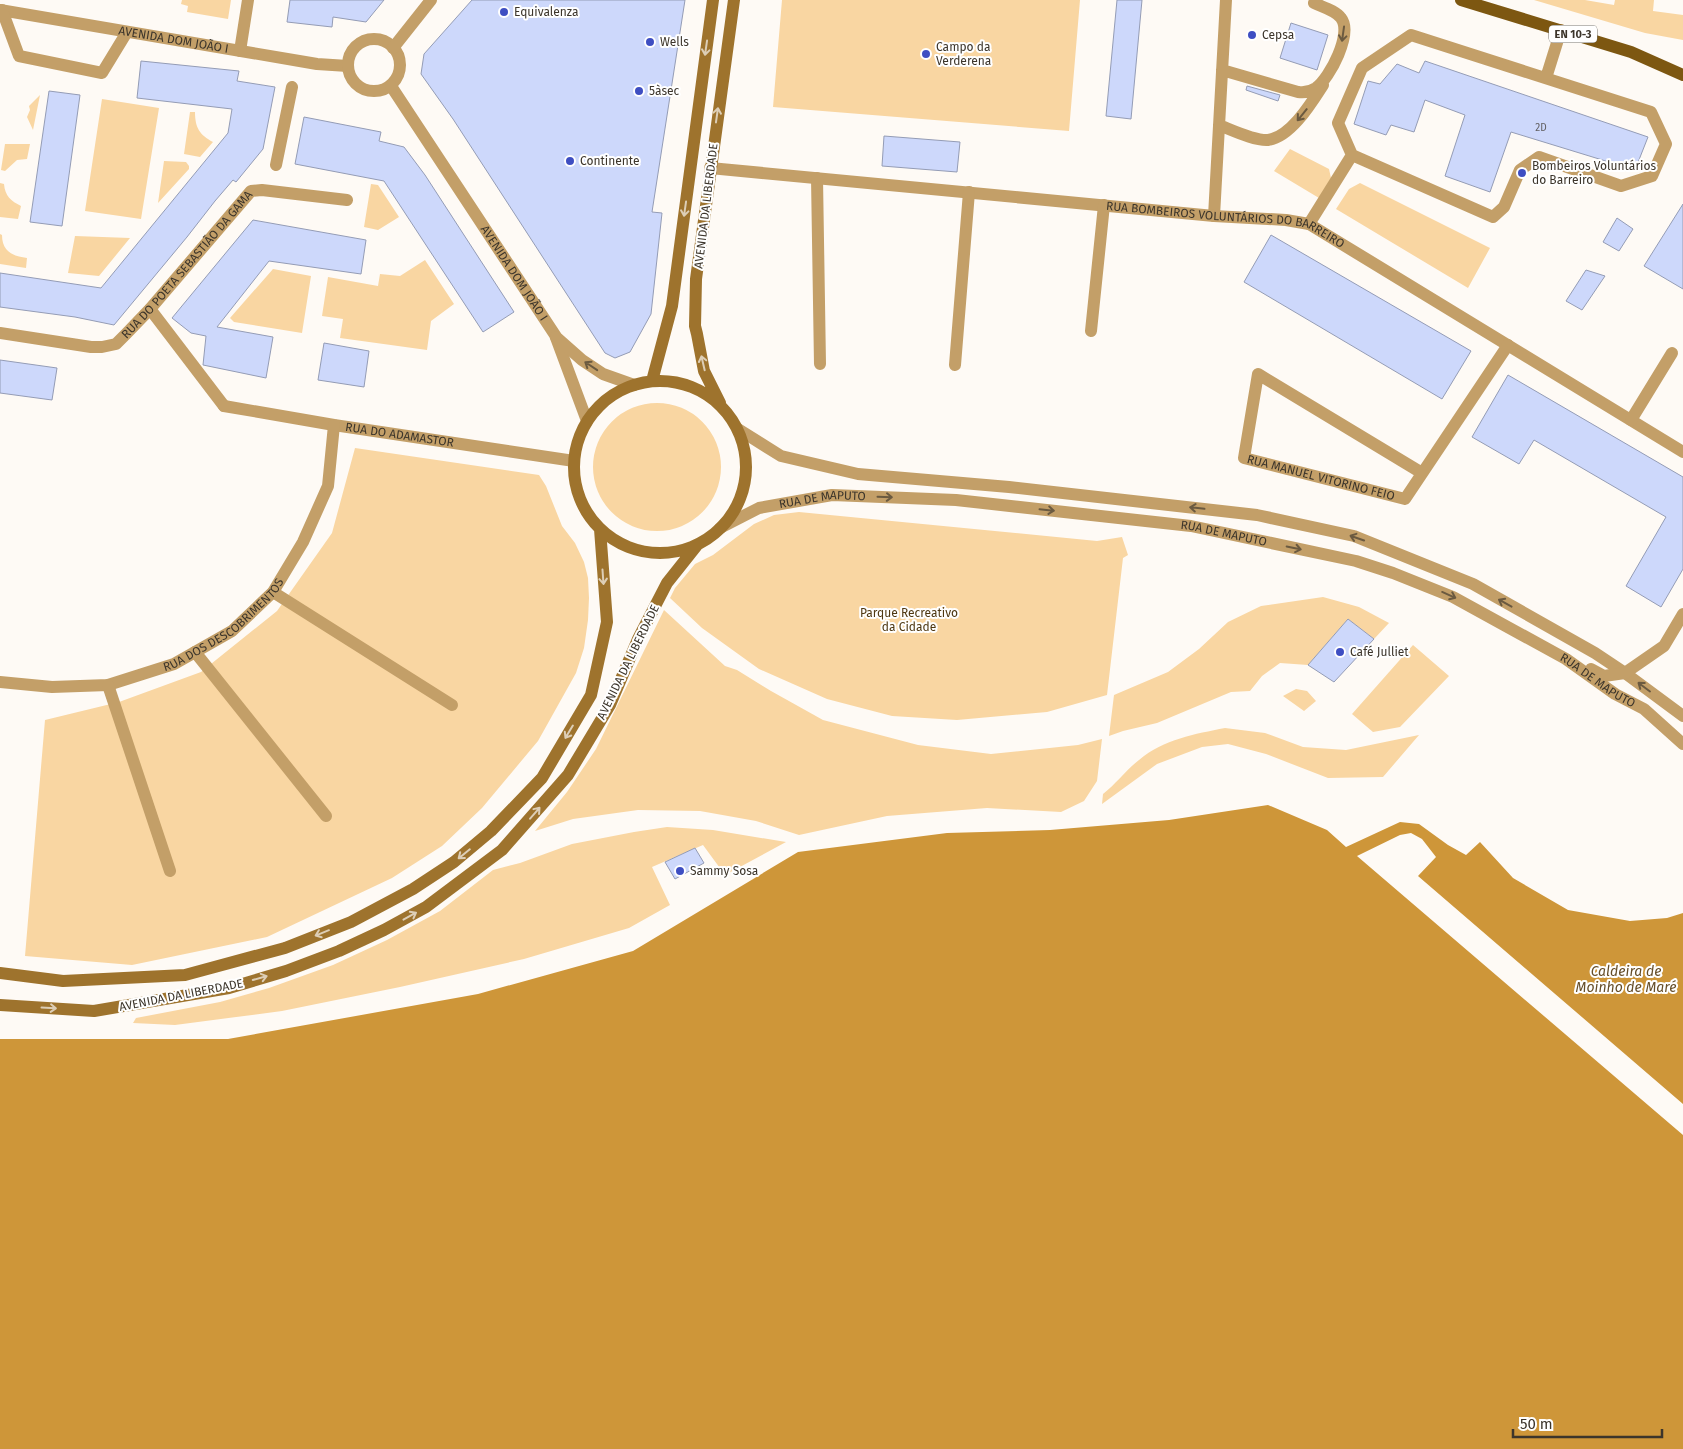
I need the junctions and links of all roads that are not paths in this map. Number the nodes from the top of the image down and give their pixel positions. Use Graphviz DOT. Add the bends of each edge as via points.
graph roads {
  1 [pos="248,0"];
  2 [pos="431,0"];
  3 [pos="713,0"];
  4 [pos="734,0"];
  5 [pos="1226,0"];
  6 [pos="1461,0"];
  7 [pos="1312,1"];
  8 [pos="1,10"];
  9 [pos="1560,30"];
  10 [pos="127,32"];
  11 [pos="393,48"];
  12 [pos="240,51"];
  13 [pos="348,66"];
  14 [pos="1222,70"];
  15 [pos="1329,74"];
  16 [pos="1683,75"];
  17 [pos="1546,78"];
  18 [pos="391,86"];
  19 [pos="292,87"];
  20 [pos="1219,125"];
  21 [pos="1352,155"];
  22 [pos="276,165"];
  23 [pos="710,168"];
  24 [pos="817,178"];
  25 [pos="970,192"];
  26 [pos="347,200"];
  27 [pos="1104,205"];
  28 [pos="1214,216"];
  29 [pos="1309,224"];
  30 [pos="150,309"];
  31 [pos="1091,331"];
  32 [pos="0,333"];
  33 [pos="554,335"];
  34 [pos="1508,345"];
  35 [pos="1672,353"];
  36 [pos="820,364"];
  37 [pos="955,365"];
  38 [pos="652,381"];
  39 [pos="634,385"];
  40 [pos="723,408"];
  41 [pos="1631,420"];
  42 [pos="587,421"];
  43 [pos="334,425"];
  44 [pos="738,429"];
  45 [pos="1683,452"];
  46 [pos="574,461"];
  47 [pos="1422,473"];
  48 [pos="720,528"];
  49 [pos="600,529"];
  50 [pos="698,544"];
  51 [pos="274,592"];
  52 [pos="1683,614"];
  53 [pos="195,652"];
  54 [pos="1566,659"];
  55 [pos="1625,672"];
  56 [pos="0,682"];
  57 [pos="108,685"];
  58 [pos="452,705"];
  59 [pos="1683,716"];
  60 [pos="1683,744"];
  61 [pos="326,816"];
  62 [pos="170,871"];
  63 [pos="0,973"];
  64 [pos="0,1005"];
  1 -- 12 [label="street"];
  2 -- 11 [label="street"];
  3 -- 38 [label="main road, AVENIDA DA LIBERDADE, one-way" via="672,306"];
  23 -- 4 [label="main road, AVENIDA DA LIBERDADE, one-way"];
  5 -- 14 [label="street"];
  6 -- 9 [label="main road, EN 10-3"];
  7 -- 15 [label="street, one-way" via="1341,17 1345,26 1344,37"];
  8 -- 10 [label="street, AVENIDA DOM JOÃO I"];
  8 -- 10 [label="street" via="19,56 102,72"];
  9 -- 16 [label="main road, EN 10-3" via="1631,52"];
  9 -- 17 [label="street"];
  10 -- 12 [label="street, AVENIDA DOM JOÃO I"];
  11 -- 13 [label="street" via="382,40 364,41 350,54"];
  11 -- 18 [label="street" via="400,68"];
  12 -- 13 [label="street, AVENIDA DOM JOÃO I"];
  13 -- 18 [label="street" via="358,86 366,90 376,91"];
  14 -- 15 [label="street" via="1298,92 1317,87"];
  14 -- 20 [label="street"];
  15 -- 20 [label="street, one-way" via="1297,122 1275,138 1258,139"];
  17 -- 21 [label="street" via="1411,36 1362,68 1338,123"];
  17 -- 21 [label="street" via="1651,112 1666,144 1652,176 1621,186 1539,157 1520,170 1504,207 1493,217"];
  18 -- 33 [label="street, AVENIDA DOM JOÃO I"];
  19 -- 22 [label="street"];
  20 -- 28 [label="street"];
  21 -- 29 [label="street"];
  23 -- 24 [label="street, RUA BOMBEIROS VOLUNTÁRIOS DO BARREIRO"];
  40 -- 23 [label="main road, AVENIDA DA LIBERDADE, one-way" via="704,371 695,326 696,279"];
  24 -- 25 [label="street, RUA BOMBEIROS VOLUNTÁRIOS DO BARREIRO"];
  24 -- 36 [label="street"];
  25 -- 27 [label="street, RUA BOMBEIROS VOLUNTÁRIOS DO BARREIRO"];
  25 -- 37 [label="street"];
  26 -- 30 [label="street, RUA DO POETA SEBASTIÃO DA GAMA" via="251,191"];
  27 -- 28 [label="street, RUA BOMBEIROS VOLUNTÁRIOS DO BARREIRO"];
  27 -- 31 [label="street"];
  28 -- 29 [label="street, RUA BOMBEIROS VOLUNTÁRIOS DO BARREIRO"];
  29 -- 34 [label="street, RUA BOMBEIROS VOLUNTÁRIOS DO BARREIRO"];
  30 -- 32 [label="street, RUA DO POETA SEBASTIÃO DA GAMA" via="116,344 102,347"];
  30 -- 43 [label="street, RUA DO ADAMASTOR" via="224,406"];
  39 -- 33 [label="street, AVENIDA DOM JOÃO I, one-way" via="603,374"];
  33 -- 42 [label="street, AVENIDA DOM JOÃO I"];
  34 -- 41 [label="street, RUA BOMBEIROS VOLUNTÁRIOS DO BARREIRO"];
  34 -- 47 [label="street, RUA MANUEL VITORINO FEIO"];
  35 -- 41 [label="street"];
  38 -- 39 [label="main road"];
  38 -- 40 [label="main road" via="678,382 702,392"];
  39 -- 42 [label="main road" via="616,392"];
  40 -- 44 [label="main road"];
  41 -- 45 [label="street, RUA BOMBEIROS VOLUNTÁRIOS DO BARREIRO"];
  42 -- 46 [label="main road" via="578,440"];
  43 -- 46 [label="street, RUA DO ADAMASTOR"];
  43 -- 51 [label="street, RUA DOS DESCOBRIMENTOS" via="328,486 303,542"];
  44 -- 48 [label="main road" via="745,454 745,481 736,507"];
  55 -- 44 [label="street, RUA DE MAPUTO, one-way" via="1473,584 1354,536 1257,515 1009,487 858,474 781,456"];
  46 -- 49 [label="main road" via="576,486 585,509"];
  47 -- 47 [label="street, RUA MANUEL VITORINO FEIO" via="1405,499 1244,458 1258,374"];
  48 -- 50 [label="main road"];
  48 -- 54 [label="street, RUA DE MAPUTO, one-way" via="759,508 832,495 956,500 1191,526 1356,561 1394,573 1453,597"];
  49 -- 50 [label="main road" via="636,550 678,551"];
  49 -- 63 [label="main road, AVENIDA DA LIBERDADE, one-way" via="607,622 591,695 542,778 492,831 454,862 413,889 351,922 285,948 185,976 63,981"];
  64 -- 50 [label="main road, AVENIDA DA LIBERDADE, one-way" via="94,1011 229,988 339,951 426,907 502,850 568,775 610,705 638,639 667,583"];
  51 -- 53 [label="street, RUA DOS DESCOBRIMENTOS" via="232,631"];
  51 -- 58 [label="street"];
  52 -- 55 [label="street" via="1664,646"];
  53 -- 57 [label="street, RUA DOS DESCOBRIMENTOS" via="174,664"];
  53 -- 61 [label="street"];
  54 -- 55 [label="street" via="1604,676"];
  54 -- 60 [label="street, RUA DE MAPUTO" via="1615,694 1644,709"];
  59 -- 55 [label="street, RUA DE MAPUTO, one-way"];
  56 -- 57 [label="street, RUA DOS DESCOBRIMENTOS" via="52,687"];
  57 -- 62 [label="street"];
}
